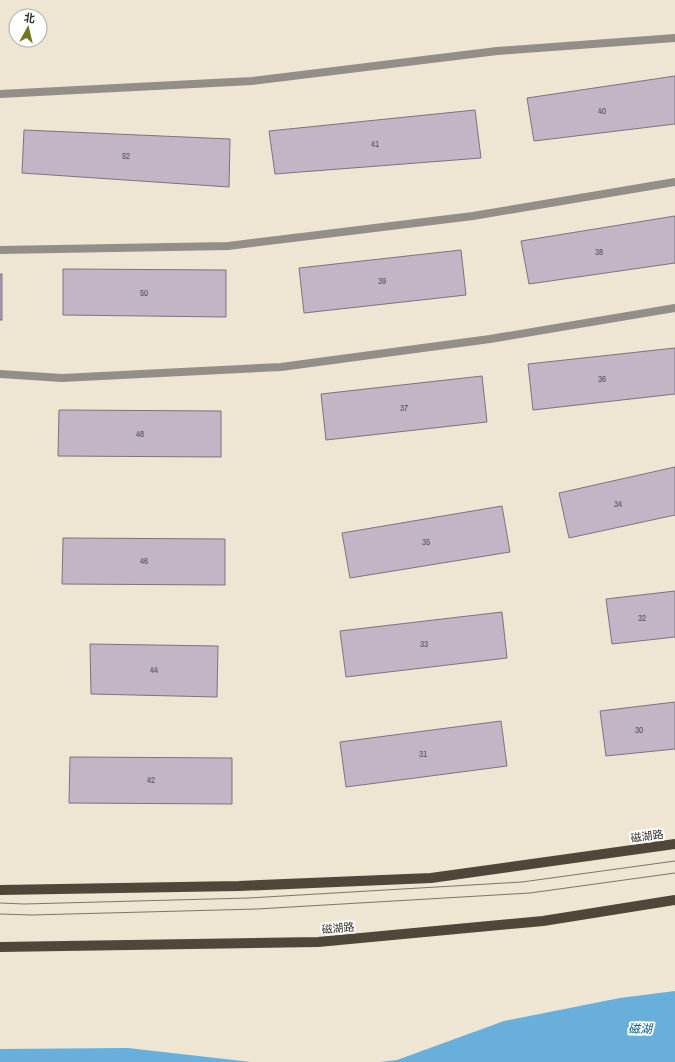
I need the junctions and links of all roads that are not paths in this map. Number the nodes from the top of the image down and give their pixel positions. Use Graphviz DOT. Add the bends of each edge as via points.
graph roads {
  1 [pos="675,38"];
  2 [pos="0,94"];
  3 [pos="675,182"];
  4 [pos="0,250"];
  5 [pos="675,308"];
  6 [pos="0,374"];
  7 [pos="675,844"];
  8 [pos="0,890"];
  9 [pos="675,900"];
  10 [pos="0,947"];
  1 -- 2 [label="street" via="497,51 252,81"];
  3 -- 4 [label="street" via="473,216 228,246"];
  5 -- 6 [label="street" via="490,339 281,367 62,378"];
  7 -- 8 [label="main road, 磁湖路" via="431,878 239,886"];
  9 -- 10 [label="main road, 磁湖路" via="543,921 318,942"];
}
